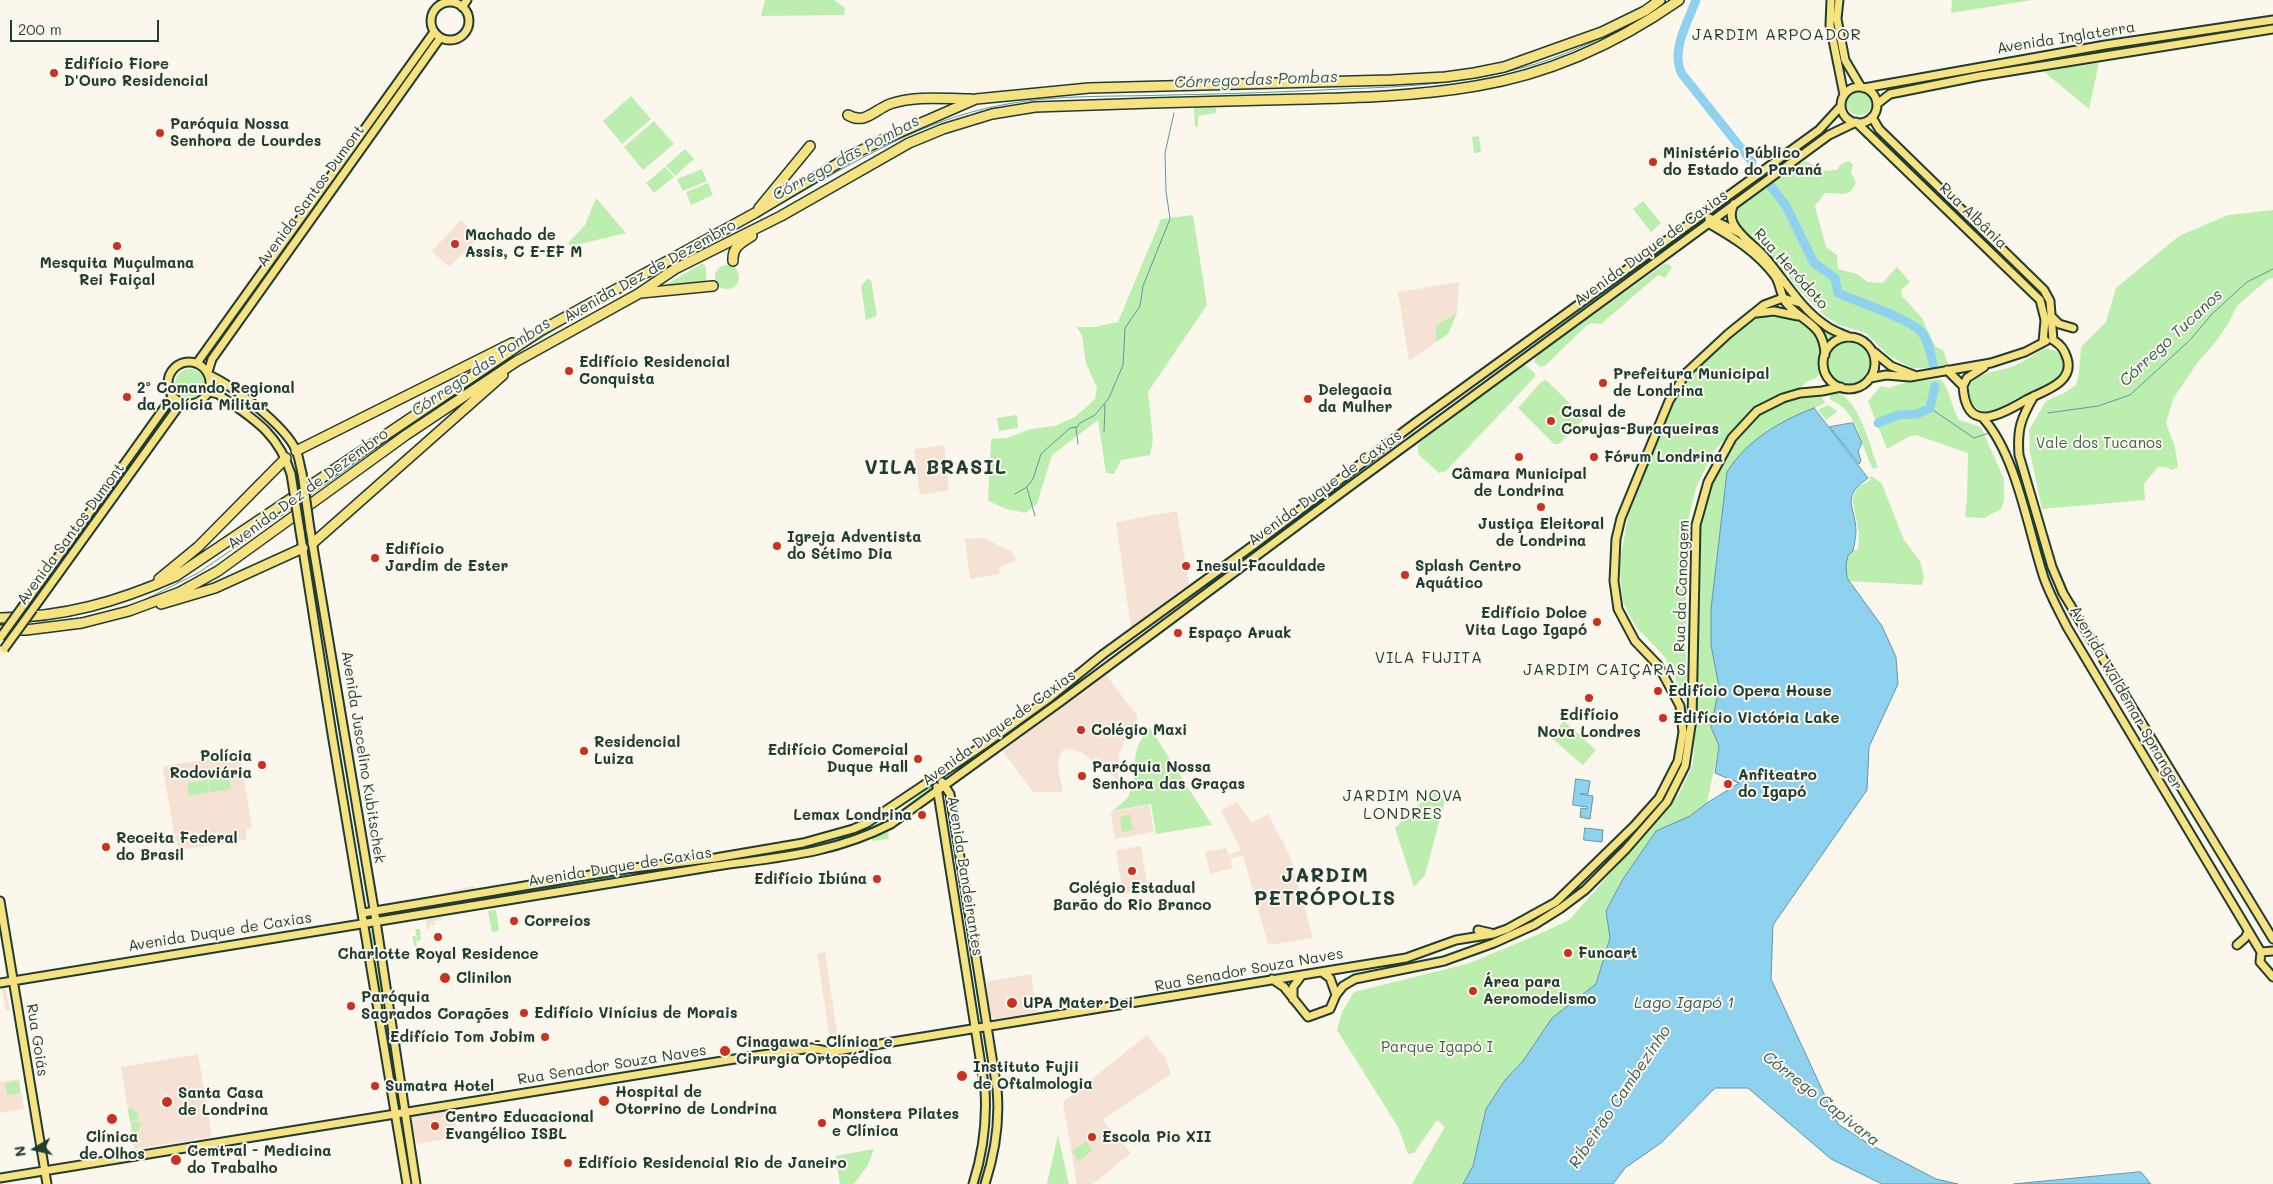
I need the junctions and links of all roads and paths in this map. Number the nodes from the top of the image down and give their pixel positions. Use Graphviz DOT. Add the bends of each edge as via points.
graph roads {
  1 [pos="468,0"];
  2 [pos="1660,0"];
  3 [pos="1679,0"];
  4 [pos="1831,0"];
  5 [pos="1838,0"];
  6 [pos="456,1"];
  7 [pos="462,7"];
  8 [pos="2273,20"];
  9 [pos="2273,29"];
  10 [pos="434,32"];
  11 [pos="440,38"];
  12 [pos="1910,79"];
  13 [pos="1898,81"];
  14 [pos="1862,87"];
  15 [pos="1912,89"];
  16 [pos="1900,91"];
  17 [pos="1844,95"];
  18 [pos="976,99"];
  19 [pos="1876,104"];
  20 [pos="1841,106"];
  21 [pos="848,115"];
  22 [pos="1872,117"];
  23 [pos="1856,122"];
  24 [pos="810,146"];
  25 [pos="1734,204"];
  26 [pos="754,213"];
  27 [pos="781,216"];
  28 [pos="1709,218"];
  29 [pos="1740,234"];
  30 [pos="734,261"];
  31 [pos="1775,277"];
  32 [pos="713,286"];
  33 [pos="638,294"];
  34 [pos="1783,298"];
  35 [pos="1800,303"];
  36 [pos="1764,305"];
  37 [pos="1750,317"];
  38 [pos="2053,318"];
  39 [pos="1808,321"];
  40 [pos="2073,328"];
  41 [pos="540,331"];
  42 [pos="1849,337"];
  43 [pos="2053,340"];
  44 [pos="2043,342"];
  45 [pos="1872,350"];
  46 [pos="1825,355"];
  47 [pos="518,361"];
  48 [pos="197,363"];
  49 [pos="1990,363"];
  50 [pos="1947,370"];
  51 [pos="209,374"];
  52 [pos="1917,375"];
  53 [pos="1870,378"];
  54 [pos="1963,386"];
  55 [pos="1841,387"];
  56 [pos="209,392"];
  57 [pos="172,396"];
  58 [pos="2034,396"];
  59 [pos="181,403"];
  60 [pos="1426,416"];
  61 [pos="1983,418"];
  62 [pos="272,421"];
  63 [pos="1433,426"];
  64 [pos="264,429"];
  65 [pos="296,451"];
  66 [pos="286,458"];
  67 [pos="1364,461"];
  68 [pos="1371,471"];
  69 [pos="1278,527"];
  70 [pos="313,544"];
  71 [pos="1272,544"];
  72 [pos="303,548"];
  73 [pos="149,588"];
  74 [pos="1179,599"];
  75 [pos="129,611"];
  76 [pos="0,618"];
  77 [pos="316,622"];
  78 [pos="1161,626"];
  79 [pos="327,627"];
  80 [pos="0,630"];
  81 [pos="0,638"];
  82 [pos="320,651"];
  83 [pos="2,653"];
  84 [pos="332,653"];
  85 [pos="1051,697"];
  86 [pos="1057,704"];
  87 [pos="2171,773"];
  88 [pos="937,777"];
  89 [pos="2160,782"];
  90 [pos="944,784"];
  91 [pos="937,790"];
  92 [pos="0,901"];
  93 [pos="374,910"];
  94 [pos="363,913"];
  95 [pos="376,921"];
  96 [pos="365,924"];
  97 [pos="2248,932"];
  98 [pos="1479,934"];
  99 [pos="2273,938"];
  100 [pos="2237,944"];
  101 [pos="1474,951"];
  102 [pos="2273,951"];
  103 [pos="2261,952"];
  104 [pos="1322,972"];
  105 [pos="1302,975"];
  106 [pos="2273,977"];
  107 [pos="1272,980"];
  108 [pos="14,981"];
  109 [pos="0,983"];
  110 [pos="1336,994"];
  111 [pos="1293,999"];
  112 [pos="988,1028"];
  113 [pos="976,1029"];
  114 [pos="382,1033"];
  115 [pos="394,1038"];
  116 [pos="995,1069"];
  117 [pos="983,1072"];
  118 [pos="396,1114"];
  119 [pos="404,1114"];
  120 [pos="44,1171"];
  121 [pos="0,1178"];
  122 [pos="46,1184"];
  123 [pos="407,1184"];
  124 [pos="416,1184"];
  125 [pos="973,1184"];
  126 [pos="985,1184"];
  1 -- 7 [label="main road"];
  2 -- 18 [label="highway, Avenida Dez de Dezembro" via="1645,11 1565,47 1504,67 1445,78 1089,88"];
  3 -- 27 [label="highway, Avenida Dez de Dezembro" via="1650,20 1570,60 1477,86 1394,96 1035,107 992,114 908,143"];
  4 -- 17 [label="main road" via="1830,25"];
  5 -- 14 [label="main road" via="1837,19 1845,60"];
  6 -- 7 [label="main road"];
  6 -- 10 [label="main road" via="442,3 433,11 430,21"];
  7 -- 11 [label="main road" via="468,17 463,35 452,40"];
  8 -- 12 [label="main road, Avenida Inglaterra"];
  9 -- 15 [label="main road, Avenida Inglaterra"];
  10 -- 11 [label="main road"];
  10 -- 48 [label="main road, Avenida Santos Dumont"];
  11 -- 51 [label="main road, Avenida Santos Dumont" via="212,359"];
  12 -- 13 [label="main road, Avenida Inglaterra"];
  12 -- 15 [label="main road"];
  13 -- 14 [label="main road, Avenida Inglaterra"];
  13 -- 16 [label="main road"];
  14 -- 17 [label="main road" via="1851,89"];
  14 -- 19 [label="main road" via="1873,94"];
  15 -- 16 [label="main road, Avenida Inglaterra"];
  16 -- 19 [label="main road, Avenida Inglaterra"];
  17 -- 20 [label="main road"];
  18 -- 21 [label="highway" via="909,100 888,105 862,119"];
  18 -- 26 [label="highway, Avenida Dez de Dezembro" via="882,140"];
  19 -- 22 [label="main road"];
  20 -- 23 [label="main road" via="1845,116"];
  20 -- 28 [label="main road, Avenida Duque de Caxias" via="1819,130"];
  22 -- 23 [label="main road"];
  22 -- 38 [label="main road, Rua Albânia" via="1879,130 2044,290"];
  23 -- 25 [label="main road, Avenida Duque de Caxias" via="1829,135"];
  23 -- 44 [label="main road, Rua Albânia" via="2040,300 2045,320"];
  24 -- 26 [label="highway"];
  25 -- 28 [label="main road, Avenida Duque de Caxias"];
  25 -- 29 [label="main road" via="1731,216"];
  26 -- 41 [label="highway, Avenida Dez de Dezembro"];
  27 -- 30 [label="highway" via="735,248 732,254"];
  27 -- 33 [label="highway, Avenida Dez de Dezembro" via="675,269"];
  28 -- 29 [label="main road"];
  28 -- 31 [label="main road, Rua Heródoto" via="1742,243"];
  28 -- 60 [label="main road, Avenida Duque de Caxias" via="1699,217"];
  28 -- 63 [label="main road, Avenida Duque de Caxias"];
  29 -- 35 [label="main road, Rua Heródoto" via="1762,254"];
  31 -- 34 [label="main road, Rua Heródoto"];
  31 -- 36 [label="main road" via="1777,293"];
  32 -- 33 [label="highway"];
  33 -- 47 [label="highway, Avenida Dez de Dezembro"];
  34 -- 35 [label="main road"];
  34 -- 36 [label="main road"];
  34 -- 39 [label="main road, Rua Heródoto"];
  35 -- 42 [label="main road, Rua Heródoto" via="1824,325"];
  36 -- 37 [label="main road, Rua Senador Souza Naves"];
  37 -- 39 [label="main road" via="1774,311 1795,314"];
  37 -- 98 [label="main road, Rua Senador Souza Naves" via="1686,373 1676,388 1621,518 1614,591 1621,617 1635,641 1658,665 1680,706 1683,732 1678,761 1659,798 1578,883 1556,902 1507,929"];
  38 -- 40 [label="main road" via="2058,324"];
  38 -- 43 [label="main road"];
  39 -- 46 [label="main road, Rua Heródoto" via="1822,338"];
  41 -- 65 [label="highway" via="481,357"];
  41 -- 73 [label="highway, Avenida Dez de Dezembro" via="210,554 176,576"];
  42 -- 45 [label="main road" via="1862,340"];
  42 -- 46 [label="main road" via="1832,343"];
  43 -- 44 [label="main road"];
  43 -- 58 [label="main road" via="2064,349 2068,363 2066,374 2059,383"];
  44 -- 49 [label="main road" via="2025,352"];
  45 -- 52 [label="main road" via="1890,366"];
  45 -- 53 [label="main road" via="1875,363"];
  46 -- 55 [label="main road" via="1826,373"];
  47 -- 70 [label="highway"];
  47 -- 75 [label="highway, Avenida Dez de Dezembro" via="406,435 218,570 180,592"];
  48 -- 51 [label="main road"];
  48 -- 57 [label="main road" via="183,362 172,370 168,384"];
  49 -- 50 [label="main road"];
  49 -- 54 [label="main road" via="1976,370"];
  50 -- 52 [label="main road"];
  50 -- 54 [label="main road"];
  51 -- 56 [label="main road"];
  51 -- 62 [label="main road, Avenida Juscelino Kubitschek"];
  52 -- 53 [label="main road"];
  53 -- 55 [label="main road" via="1858,387"];
  54 -- 61 [label="main road, Avenida Waldemar Spranger" via="1964,400 1970,411"];
  55 -- 101 [label="main road, Rua da Canoagem" via="1800,393 1757,411 1732,438 1708,482 1696,525 1692,719 1685,766 1667,802 1585,890 1512,936"];
  56 -- 59 [label="main road" via="194,404"];
  56 -- 64 [label="main road, Avenida Juscelino Kubitschek" via="218,394"];
  57 -- 59 [label="main road"];
  57 -- 81 [label="main road, Avenida Santos Dumont, bridge"];
  58 -- 61 [label="main road" via="2000,415"];
  58 -- 87 [label="main road, Avenida Waldemar Spranger" via="2021,417 2017,436 2019,455 2052,567 2074,615"];
  59 -- 83 [label="main road, Avenida Santos Dumont, bridge"];
  60 -- 63 [label="main road"];
  60 -- 67 [label="main road, Avenida Duque de Caxias"];
  61 -- 89 [label="main road, Avenida Waldemar Spranger" via="2007,454 2045,581 2067,627"];
  62 -- 64 [label="main road"];
  62 -- 65 [label="main road, Avenida Juscelino Kubitschek"];
  63 -- 68 [label="main road, Avenida Duque de Caxias"];
  64 -- 66 [label="main road, Avenida Juscelino Kubitschek" via="274,437"];
  65 -- 66 [label="main road"];
  65 -- 70 [label="main road, Avenida Juscelino Kubitschek, bridge"];
  66 -- 72 [label="main road, Avenida Juscelino Kubitschek, bridge"];
  66 -- 73 [label="highway" via="198,547"];
  67 -- 68 [label="main road"];
  67 -- 69 [label="main road, Avenida Duque de Caxias"];
  68 -- 71 [label="main road, Avenida Duque de Caxias"];
  69 -- 71 [label="main road" via="1280,534"];
  69 -- 74 [label="main road, Avenida Duque de Caxias"];
  70 -- 72 [label="main road"];
  70 -- 79 [label="main road, Avenida Juscelino Kubitschek"];
  71 -- 78 [label="main road, Avenida Duque de Caxias"];
  72 -- 75 [label="highway" via="192,597"];
  72 -- 77 [label="main road, Avenida Juscelino Kubitschek"];
  73 -- 76 [label="highway, Avenida Dez de Dezembro" via="80,610 33,618"];
  74 -- 78 [label="main road" via="1160,618"];
  74 -- 85 [label="main road, Avenida Duque de Caxias"];
  75 -- 80 [label="highway, Avenida Dez de Dezembro" via="55,627"];
  77 -- 79 [label="main road"];
  77 -- 82 [label="main road, Avenida Juscelino Kubitschek"];
  78 -- 86 [label="main road, Avenida Duque de Caxias"];
  79 -- 84 [label="main road, Avenida Juscelino Kubitschek"];
  82 -- 84 [label="main road"];
  82 -- 94 [label="main road, Avenida Juscelino Kubitschek"];
  84 -- 93 [label="main road, Avenida Juscelino Kubitschek"];
  85 -- 86 [label="main road" via="1059,697"];
  85 -- 88 [label="main road, Avenida Duque de Caxias"];
  86 -- 90 [label="main road, Avenida Duque de Caxias"];
  87 -- 89 [label="main road"];
  87 -- 99 [label="main road, Avenida Waldemar Spranger"];
  88 -- 90 [label="main road, Avenida Bandeirantes"];
  88 -- 91 [label="main road, Avenida Bandeirantes"];
  88 -- 93 [label="main road, Avenida Duque de Caxias" via="866,823 803,844"];
  89 -- 97 [label="main road, Avenida Waldemar Spranger"];
  90 -- 91 [label="main road, Avenida Duque de Caxias"];
  90 -- 112 [label="main road, Avenida Bandeirantes" via="950,794"];
  91 -- 95 [label="main road, Avenida Duque de Caxias" via="891,824 829,849"];
  91 -- 113 [label="main road, Avenida Bandeirantes"];
  92 -- 108 [label="main road, Rua Goiás"];
  93 -- 94 [label="main road, Avenida Duque de Caxias"];
  93 -- 95 [label="main road, Avenida Juscelino Kubitschek"];
  94 -- 96 [label="main road, Avenida Juscelino Kubitschek"];
  95 -- 96 [label="main road, Avenida Duque de Caxias"];
  95 -- 115 [label="main road, Avenida Juscelino Kubitschek"];
  96 -- 108 [label="main road, Avenida Duque de Caxias"];
  96 -- 114 [label="main road, Avenida Juscelino Kubitschek"];
  97 -- 100 [label="main road"];
  97 -- 103 [label="main road, Avenida Waldemar Spranger"];
  98 -- 101 [label="main road"];
  98 -- 104 [label="main road, Rua Senador Souza Naves" via="1406,958"];
  101 -- 110 [label="main road, Rua da Canoagem" via="1355,979"];
  102 -- 103 [label="main road"];
  103 -- 106 [label="main road, Avenida Waldemar Spranger" via="2260,962"];
  104 -- 105 [label="main road, Rua Senador Souza Naves"];
  104 -- 110 [label="main road" via="1330,978"];
  105 -- 107 [label="main road, Rua Senador Souza Naves"];
  105 -- 111 [label="main road" via="1293,987"];
  107 -- 111 [label="main road" via="1284,987"];
  107 -- 112 [label="main road, Rua Senador Souza Naves"];
  108 -- 109 [label="main road, Avenida Duque de Caxias"];
  108 -- 120 [label="main road, Rua Goiás"];
  110 -- 111 [label="main road" via="1330,1009 1308,1017"];
  112 -- 113 [label="main road, Rua Senador Souza Naves"];
  112 -- 116 [label="main road, Avenida Bandeirantes"];
  113 -- 117 [label="main road, Avenida Bandeirantes"];
  113 -- 119 [label="main road, Rua Senador Souza Naves" via="831,1052 812,1048 747,1057"];
  114 -- 115 [label="main road"];
  114 -- 118 [label="main road, Avenida Juscelino Kubitschek"];
  115 -- 119 [label="main road, Avenida Juscelino Kubitschek"];
  116 -- 117 [label="main road"];
  116 -- 126 [label="main road, Avenida Bandeirantes" via="999,1111 994,1153"];
  117 -- 125 [label="main road, Avenida Bandeirantes" via="987,1111 979,1166"];
  118 -- 119 [label="main road, Rua Senador Souza Naves"];
  118 -- 120 [label="main road, Rua Senador Souza Naves"];
  118 -- 123 [label="main road, Avenida Juscelino Kubitschek"];
  119 -- 124 [label="main road, Avenida Juscelino Kubitschek"];
  120 -- 121 [label="main road, Rua Senador Souza Naves"];
  120 -- 122 [label="main road, Rua Goiás"];
}
